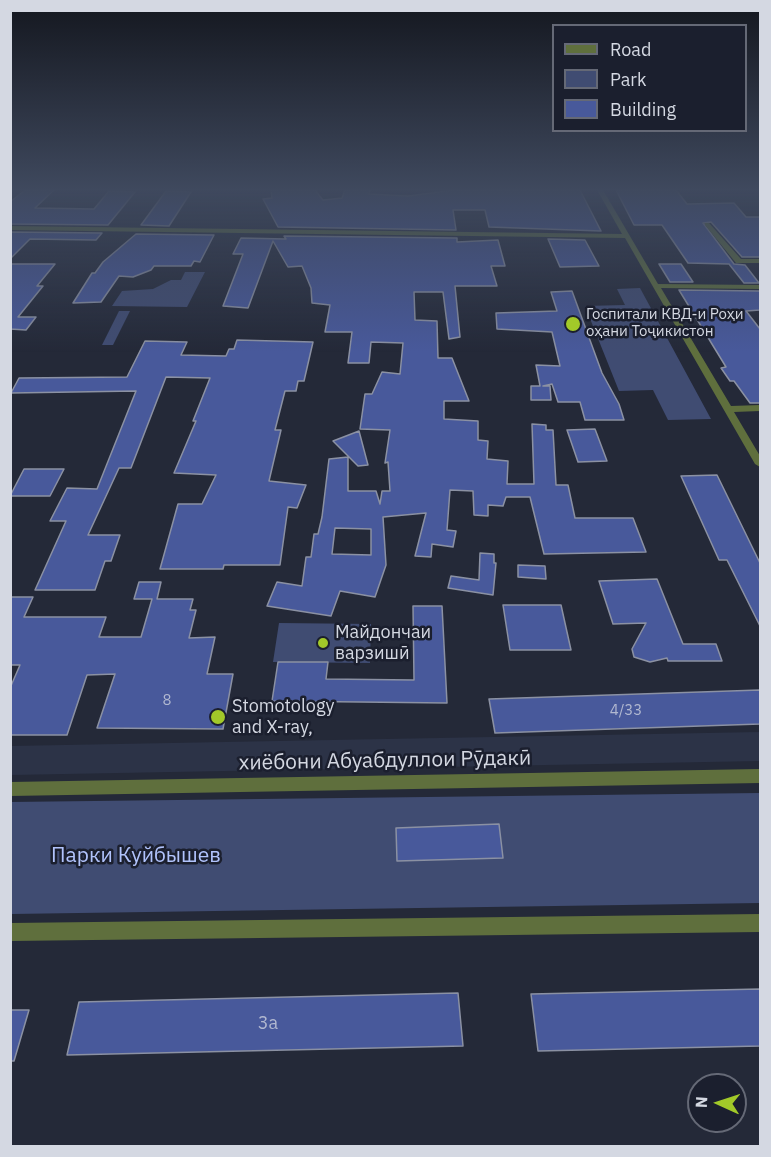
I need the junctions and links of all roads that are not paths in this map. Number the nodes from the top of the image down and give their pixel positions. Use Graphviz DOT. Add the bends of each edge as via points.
graph roads {
  1 [pos="632,244"];
  2 [pos="724,244"];
  3 [pos="760,261"];
  4 [pos="657,286"];
  5 [pos="756,287"];
  6 [pos="760,295"];
  7 [pos="760,408"];
  8 [pos="730,409"];
  9 [pos="760,464"];
  10 [pos="760,776"];
  11 [pos="10,789"];
  12 [pos="760,923"];
  13 [pos="10,932"];
  1 -- 4 [label="street"];
  2 -- 3 [label="street" via="739,261"];
  4 -- 5 [label="street"];
  4 -- 8 [label="street"];
  5 -- 6 [label="street"];
  7 -- 8 [label="street"];
  8 -- 9 [label="street"];
  10 -- 11 [label="street, хиёбони Абуабдуллои Рӯдакӣ"];
  12 -- 13 [label="street"];
}
